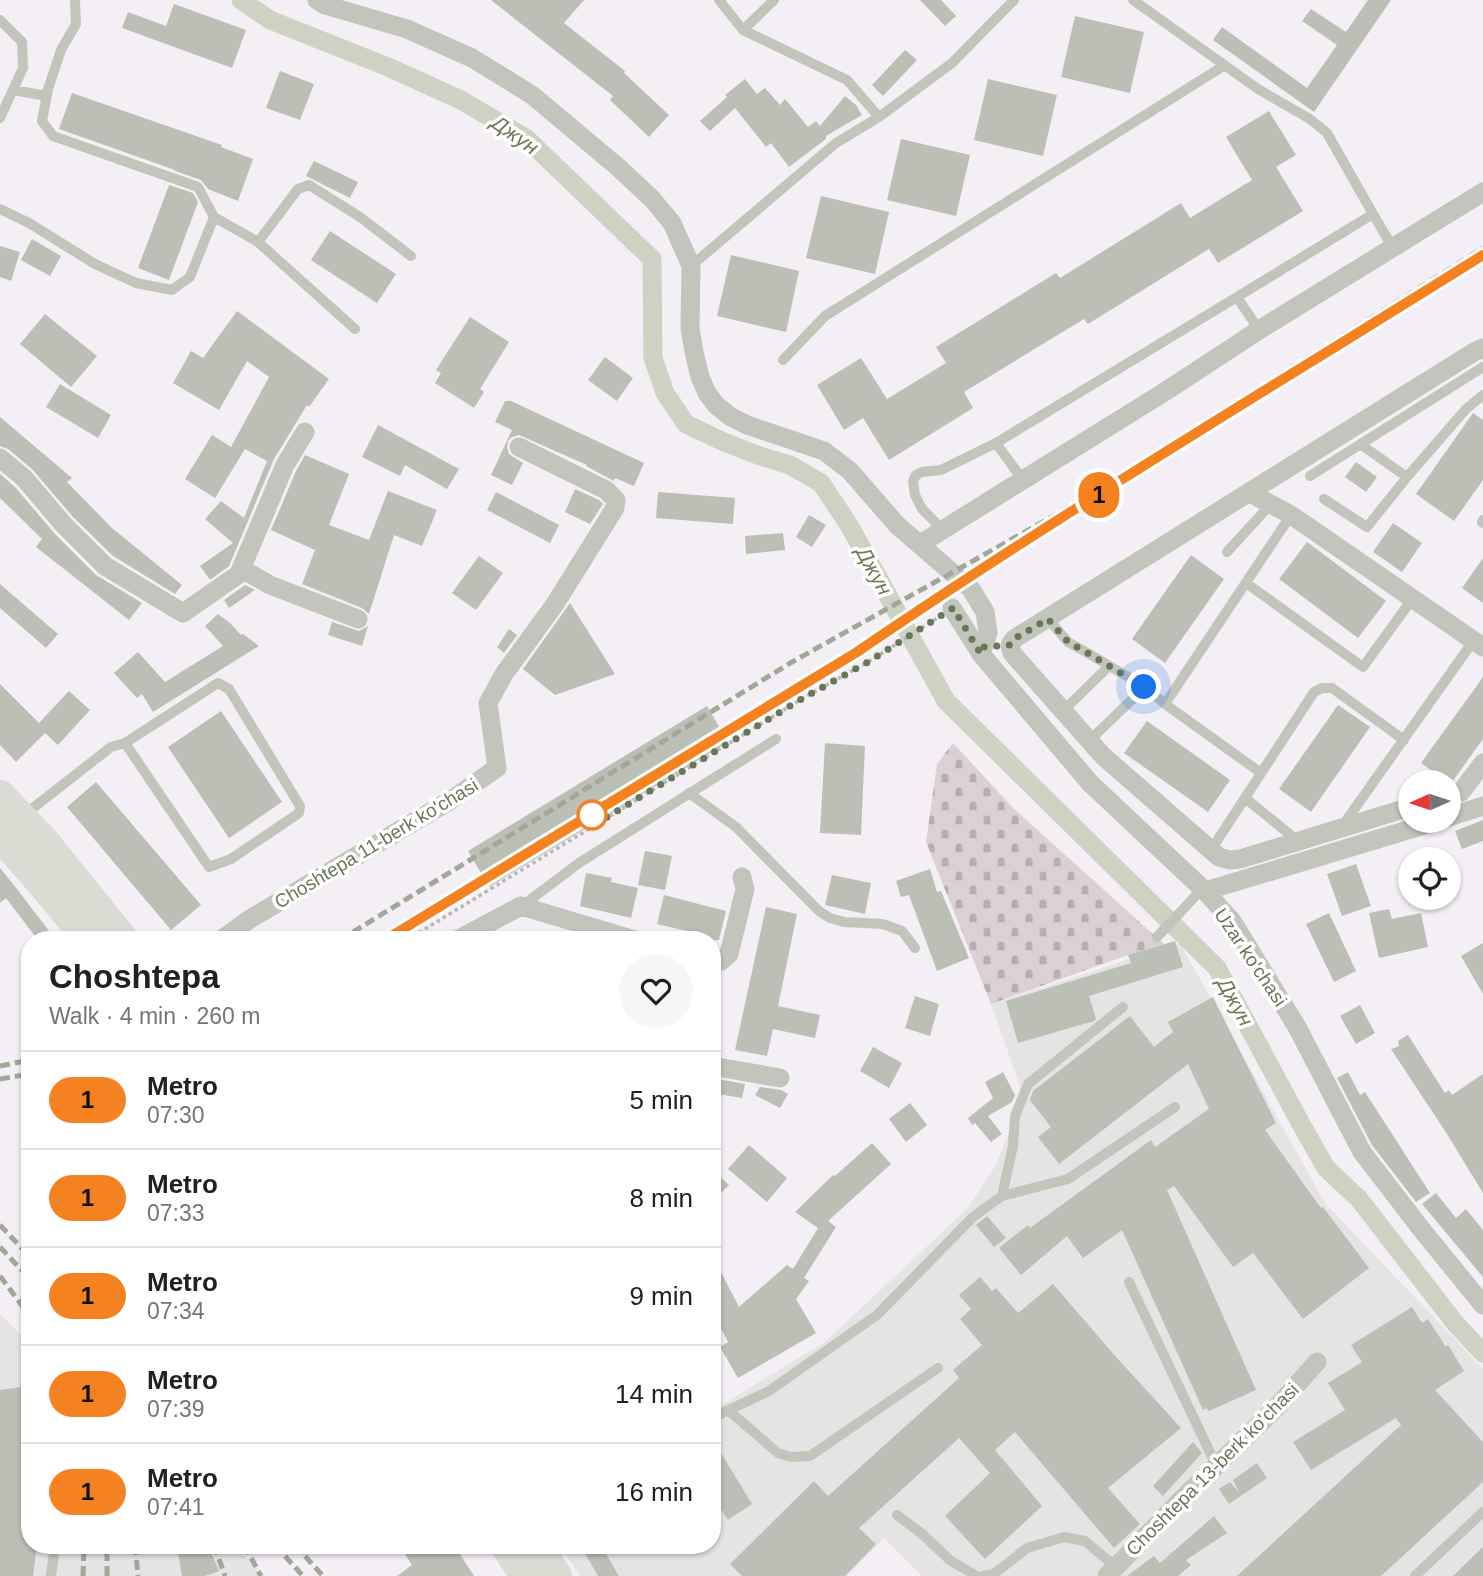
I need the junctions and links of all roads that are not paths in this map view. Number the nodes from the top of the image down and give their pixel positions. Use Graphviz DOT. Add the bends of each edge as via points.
graph roads {
  1 [pos="75,0"];
  2 [pos="317,0"];
  3 [pos="719,0"];
  4 [pos="774,0"];
  5 [pos="1014,0"];
  6 [pos="1133,0"];
  7 [pos="0,20"];
  8 [pos="743,30"];
  9 [pos="1224,65"];
  10 [pos="13,90"];
  11 [pos="47,96"];
  12 [pos="879,117"];
  13 [pos="0,118"];
  14 [pos="1483,192"];
  15 [pos="0,209"];
  16 [pos="1373,214"];
  17 [pos="214,217"];
  18 [pos="258,242"];
  19 [pos="1393,248"];
  20 [pos="411,256"];
  21 [pos="691,266"];
  22 [pos="1237,297"];
  23 [pos="355,329"];
  24 [pos="1259,330"];
  25 [pos="1483,348"];
  26 [pos="783,360"];
  27 [pos="1483,367"];
  28 [pos="1483,395"];
  29 [pos="305,432"];
  30 [pos="996,443"];
  31 [pos="1360,444"];
  32 [pos="519,447"];
  33 [pos="0,458"];
  34 [pos="1310,476"];
  35 [pos="1407,477"];
  36 [pos="1023,480"];
  37 [pos="1250,493"];
  38 [pos="1324,499"];
  39 [pos="1271,504"];
  40 [pos="1291,515"];
  41 [pos="943,530"];
  42 [pos="920,544"];
  43 [pos="1227,552"];
  44 [pos="242,569"];
  45 [pos="1246,583"];
  46 [pos="1413,598"];
  47 [pos="953,608"];
  48 [pos="358,619"];
  49 [pos="1048,619"];
  50 [pos="1478,643"];
  51 [pos="1010,645"];
  52 [pos="982,650"];
  53 [pos="1110,666"];
  54 [pos="1144,687"];
  55 [pos="1165,704"];
  56 [pos="1063,711"];
  57 [pos="776,739"];
  58 [pos="1404,740"];
  59 [pos="1089,741"];
  60 [pos="125,743"];
  61 [pos="1483,764"];
  62 [pos="1261,773"];
  63 [pos="1461,792"];
  64 [pos="690,793"];
  65 [pos="1245,798"];
  66 [pos="1483,806"];
  67 [pos="1398,811"];
  68 [pos="1461,813"];
  69 [pos="7,816"];
  70 [pos="1340,829"];
  71 [pos="1398,833"];
  72 [pos="1299,841"];
  73 [pos="1211,850"];
  74 [pos="742,877"];
  75 [pos="1200,893"];
  76 [pos="521,906"];
  77 [pos="82,931"];
  78 [pos="116,931"];
  79 [pos="233,931"];
  80 [pos="474,931"];
  81 [pos="605,931"];
  82 [pos="1157,937"];
  83 [pos="915,948"];
  84 [pos="721,961"];
  85 [pos="1124,1007"];
  86 [pos="721,1068"];
  87 [pos="780,1078"];
  88 [pos="1175,1107"];
  89 [pos="1002,1196"];
  90 [pos="1129,1282"];
  91 [pos="1483,1305"];
  92 [pos="1317,1362"];
  93 [pos="938,1368"];
  94 [pos="728,1410"];
  95 [pos="721,1414"];
  96 [pos="1216,1465"];
  97 [pos="1483,1512"];
  98 [pos="897,1515"];
  99 [pos="54,1554"];
  100 [pos="512,1554"];
  101 [pos="542,1554"];
  102 [pos="1112,1571"];
  103 [pos="51,1576"];
  104 [pos="526,1576"];
  105 [pos="556,1576"];
  106 [pos="977,1576"];
  107 [pos="982,1576"];
  108 [pos="1415,1576"];
  1 -- 11 [label="lane" via="76,24 61,50"];
  2 -- 21 [label="street" via="407,29 472,58 532,95 652,199 672,223"];
  3 -- 8 [label="lane"];
  4 -- 8 [label="lane"];
  5 -- 12 [label="lane" via="952,63"];
  6 -- 9 [label="lane"];
  7 -- 10 [label="lane" via="22,42 23,68"];
  8 -- 12 [label="lane" via="847,80"];
  9 -- 16 [label="lane" via="1327,134"];
  9 -- 26 [label="lane" via="825,316"];
  10 -- 11 [label="lane"];
  10 -- 13 [label="lane"];
  11 -- 17 [label="lane" via="42,121 53,136 198,187"];
  12 -- 21 [label="lane" via="836,143"];
  14 -- 19 [label="street"];
  15 -- 17 [label="lane" via="105,269 136,283 172,290 190,277"];
  16 -- 19 [label="lane"];
  16 -- 22 [label="lane"];
  17 -- 18 [label="lane"];
  18 -- 20 [label="lane" via="298,189 309,185"];
  18 -- 23 [label="lane"];
  19 -- 24 [label="street"];
  21 -- 42 [label="street" via="694,352 707,393 716,405 747,425 824,451 850,471"];
  22 -- 24 [label="lane"];
  22 -- 30 [label="lane"];
  24 -- 36 [label="street"];
  25 -- 37 [label="street"];
  27 -- 31 [label="lane"];
  28 -- 35 [label="lane"];
  29 -- 44 [label="street" via="285,465"];
  30 -- 36 [label="lane"];
  30 -- 41 [label="lane" via="941,470 916,475 915,495"];
  31 -- 34 [label="lane"];
  31 -- 35 [label="lane"];
  32 -- 79 [label="street, Choshtepa 11-berk ko'chasi" via="606,490 616,500 555,604 488,703 497,768"];
  33 -- 44 [label="street" via="105,565 183,613"];
  35 -- 38 [label="lane" via="1367,527"];
  36 -- 41 [label="street"];
  37 -- 39 [label="street"];
  37 -- 49 [label="street"];
  39 -- 40 [label="street"];
  39 -- 43 [label="lane"];
  40 -- 45 [label="lane"];
  40 -- 46 [label="street"];
  41 -- 42 [label="street"];
  42 -- 52 [label="street" via="971,589 985,612 988,634"];
  44 -- 48 [label="street" via="270,585"];
  45 -- 46 [label="lane" via="1363,667"];
  45 -- 55 [label="lane"];
  46 -- 50 [label="street"];
  47 -- 52 [label="street, Uzar ko'chasi"];
  49 -- 51 [label="street"];
  49 -- 53 [label="lane" via="1068,642"];
  50 -- 58 [label="lane"];
  51 -- 52 [label="street"];
  51 -- 56 [label="street"];
  52 -- 75 [label="street, Uzar ko'chasi" via="1090,783"];
  53 -- 54 [label="lane"];
  53 -- 56 [label="lane"];
  54 -- 55 [label="lane"];
  54 -- 59 [label="lane"];
  55 -- 62 [label="lane"];
  56 -- 59 [label="street"];
  57 -- 64 [label="lane"];
  58 -- 62 [label="lane" via="1332,688 1322,688 1314,692"];
  58 -- 70 [label="lane"];
  59 -- 73 [label="street"];
  60 -- 60 [label="lane" via="209,867 231,859 299,813 300,806 229,689 218,683"];
  60 -- 69 [label="lane" via="111,747"];
  61 -- 63 [label="street"];
  62 -- 65 [label="lane"];
  64 -- 76 [label="lane" via="579,863"];
  64 -- 83 [label="lane" via="736,827 830,918 883,924 902,931"];
  65 -- 72 [label="lane"];
  65 -- 73 [label="lane"];
  66 -- 68 [label="street"];
  67 -- 70 [label="street"];
  69 -- 77 [label="main road" via="42,883"];
  69 -- 78 [label="main road" via="51,852"];
  70 -- 72 [label="street"];
  71 -- 75 [label="street"];
  72 -- 73 [label="street" via="1240,859 1219,857"];
  74 -- 84 [label="street" via="745,889 729,954"];
  75 -- 82 [label="lane"];
  75 -- 91 [label="street, Uzar ko'chasi" via="1232,921 1297,1027 1363,1152"];
  76 -- 80 [label="street"];
  76 -- 81 [label="street"];
  85 -- 89 [label="lane" via="1028,1084 1015,1116"];
  86 -- 87 [label="street"];
  88 -- 89 [label="lane" via="1068,1180"];
  89 -- 94 [label="lane" via="973,1217 877,1315 769,1391"];
  90 -- 96 [label="lane"];
  92 -- 96 [label="street, Choshtepa 13-berk ko'chasi"];
  93 -- 94 [label="lane" via="810,1456 778,1453"];
  94 -- 95 [label="lane"];
  96 -- 102 [label="street, Choshtepa 13-berk ko'chasi"];
  97 -- 108 [label="lane"];
  98 -- 106 [label="lane" via="951,1561"];
  99 -- 103 [label="lane"];
  100 -- 104 [label="main road"];
  101 -- 105 [label="main road"];
  102 -- 107 [label="lane" via="1085,1541 1064,1537 1027,1548 994,1574"];
}
